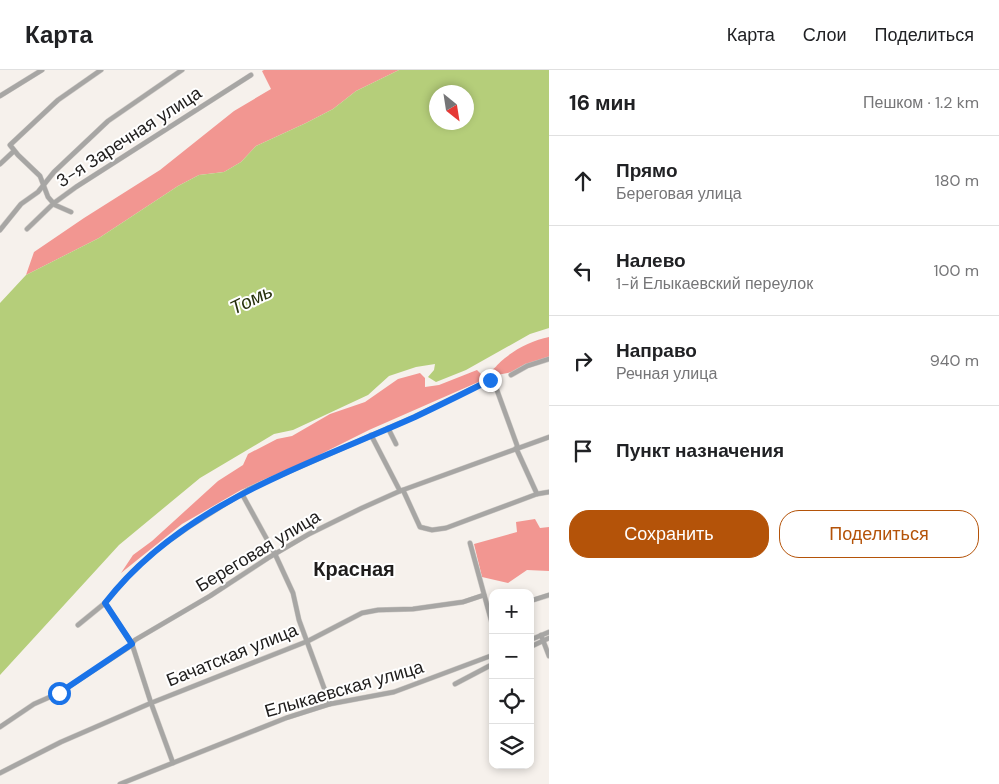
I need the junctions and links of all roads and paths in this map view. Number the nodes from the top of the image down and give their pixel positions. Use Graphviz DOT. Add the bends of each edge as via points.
graph roads {
  1 [pos="42,70"];
  2 [pos="101,70"];
  3 [pos="182,70"];
  4 [pos="251,75"];
  5 [pos="0,96"];
  6 [pos="14,151"];
  7 [pos="0,164"];
  8 [pos="44,185"];
  9 [pos="54,203"];
  10 [pos="71,212"];
  11 [pos="27,229"];
  12 [pos="0,230"];
  13 [pos="549,360"];
  14 [pos="511,375"];
  15 [pos="388,428"];
  16 [pos="371,435"];
  17 [pos="549,437"];
  18 [pos="396,444"];
  19 [pos="517,448"];
  20 [pos="402,490"];
  21 [pos="549,492"];
  22 [pos="242,494"];
  23 [pos="537,494"];
  24 [pos="470,543"];
  25 [pos="276,554"];
  26 [pos="549,595"];
  27 [pos="484,596"];
  28 [pos="534,600"];
  29 [pos="105,603"];
  30 [pos="489,608"];
  31 [pos="78,625"];
  32 [pos="549,632"];
  33 [pos="541,635"];
  34 [pos="534,638"];
  35 [pos="549,638"];
  36 [pos="308,640"];
  37 [pos="543,641"];
  38 [pos="132,644"];
  39 [pos="534,645"];
  40 [pos="489,656"];
  41 [pos="549,656"];
  42 [pos="484,658"];
  43 [pos="489,665"];
  44 [pos="489,667"];
  45 [pos="455,684"];
  46 [pos="151,703"];
  47 [pos="330,704"];
  48 [pos="0,727"];
  49 [pos="173,763"];
  50 [pos="0,773"];
  51 [pos="120,784"];
  1 -- 5 [label="street"];
  2 -- 6 [label="street" via="58,100 10,146"];
  3 -- 8 [label="street" via="108,120"];
  4 -- 9 [label="street, 3-я Заречная улица"];
  6 -- 7 [label="street"];
  6 -- 8 [label="street" via="40,176"];
  8 -- 9 [label="street"];
  8 -- 12 [label="street" via="20,204"];
  9 -- 10 [label="street"];
  9 -- 11 [label="street, 3-я Заречная улица"];
  13 -- 14 [label="street"];
  15 -- 16 [label="street"];
  15 -- 18 [label="street"];
  15 -- 19 [label="street" via="490,380 494,382"];
  16 -- 20 [label="street"];
  16 -- 22 [label="street"];
  17 -- 19 [label="street, Береговая улица"];
  19 -- 20 [label="street, Береговая улица"];
  19 -- 23 [label="street"];
  20 -- 23 [label="street" via="420,527 432,530 446,528"];
  20 -- 25 [label="street, Береговая улица" via="309,534"];
  21 -- 23 [label="street"];
  22 -- 25 [label="street"];
  22 -- 29 [label="street" via="160,547"];
  24 -- 27 [label="street"];
  25 -- 36 [label="street"];
  25 -- 38 [label="street, Береговая улица"];
  26 -- 28 [label="street"];
  27 -- 30 [label="street"];
  27 -- 36 [label="street, Бачатская улица" via="430,607 362,613"];
  29 -- 31 [label="street"];
  29 -- 38 [label="street"];
  32 -- 33 [label="street"];
  33 -- 34 [label="street"];
  33 -- 37 [label="street"];
  35 -- 37 [label="street"];
  36 -- 46 [label="street, Бачатская улица"];
  36 -- 47 [label="street"];
  37 -- 39 [label="street"];
  37 -- 41 [label="street"];
  38 -- 46 [label="street"];
  38 -- 48 [label="street, Береговая улица" via="59,693"];
  40 -- 42 [label="street, Елыкаевская улица"];
  42 -- 43 [label="street"];
  42 -- 47 [label="street, Елыкаевская улица" via="385,695"];
  44 -- 45 [label="street"];
  46 -- 49 [label="street"];
  46 -- 50 [label="street, Бачатская улица"];
  47 -- 49 [label="street, Елыкаевская улица"];
  49 -- 51 [label="street, Елыкаевская улица"];
}
